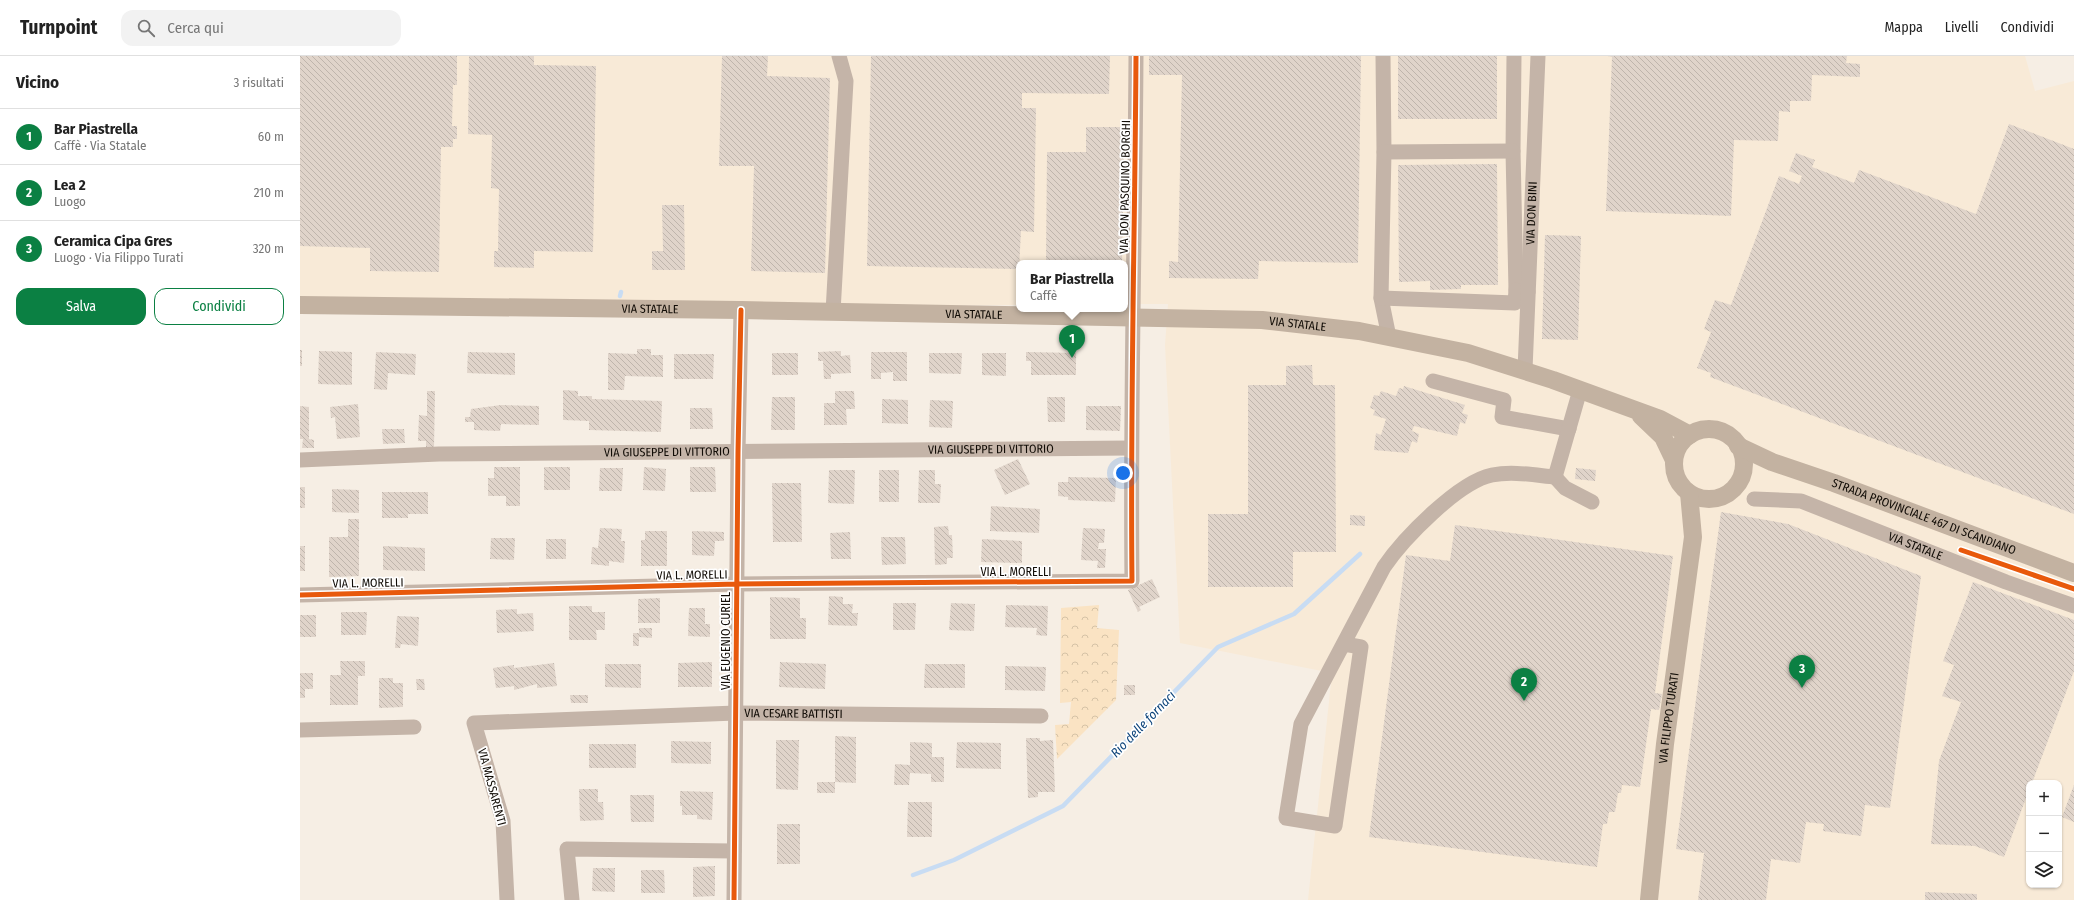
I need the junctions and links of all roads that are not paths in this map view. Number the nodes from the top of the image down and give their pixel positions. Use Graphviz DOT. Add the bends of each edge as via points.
graph roads {
  1 [pos="839,56"];
  2 [pos="1136,56"];
  3 [pos="1383,56"];
  4 [pos="1514,56"];
  5 [pos="1538,56"];
  6 [pos="1513,151"];
  7 [pos="1384,152"];
  8 [pos="1522,291"];
  9 [pos="1381,298"];
  10 [pos="300,305"];
  11 [pos="741,310"];
  12 [pos="833,312"];
  13 [pos="1134,317"];
  14 [pos="1389,337"];
  15 [pos="1525,370"];
  16 [pos="1433,381"];
  17 [pos="1580,390"];
  18 [pos="1635,410"];
  19 [pos="1569,429"];
  20 [pos="1690,435"];
  21 [pos="1738,446"];
  22 [pos="1130,448"];
  23 [pos="738,452"];
  24 [pos="300,460"];
  25 [pos="1674,460"];
  26 [pos="1772,462"];
  27 [pos="1742,476"];
  28 [pos="1555,477"];
  29 [pos="1689,493"];
  30 [pos="1713,499"];
  31 [pos="1754,499"];
  32 [pos="1592,502"];
  33 [pos="1692,537"];
  34 [pos="2074,574"];
  35 [pos="1132,581"];
  36 [pos="737,584"];
  37 [pos="300,594"];
  38 [pos="2074,606"];
  39 [pos="1344,644"];
  40 [pos="736,713"];
  41 [pos="1041,716"];
  42 [pos="474,723"];
  43 [pos="414,727"];
  44 [pos="300,730"];
  45 [pos="734,851"];
  46 [pos="507,900"];
  47 [pos="572,900"];
  48 [pos="734,900"];
  49 [pos="1649,900"];
  1 -- 12 [label="street" via="846,81"];
  2 -- 13 [label="street, VIA DON PASQUINO BORGHI"];
  3 -- 7 [label="street"];
  4 -- 6 [label="street"];
  5 -- 8 [label="street, VIA DON BINI"];
  6 -- 7 [label="street"];
  6 -- 8 [label="street"];
  7 -- 9 [label="street"];
  8 -- 9 [label="street" via="1515,303"];
  8 -- 15 [label="street, VIA DON BINI"];
  9 -- 14 [label="street"];
  10 -- 11 [label="main road, VIA STATALE"];
  11 -- 12 [label="main road, VIA STATALE"];
  11 -- 23 [label="street, VIA EUGENIO CURIEL"];
  12 -- 13 [label="main road, VIA STATALE"];
  13 -- 14 [label="main road, VIA STATALE" via="1262,320"];
  13 -- 22 [label="street, VIA DON PASQUINO BORGHI"];
  14 -- 15 [label="main road, VIA STATALE" via="1468,353"];
  15 -- 17 [label="main road, VIA STATALE"];
  16 -- 19 [label="street" via="1504,400 1502,417"];
  17 -- 18 [label="main road, VIA STATALE"];
  17 -- 19 [label="street"];
  18 -- 20 [label="main road, VIA STATALE"];
  18 -- 25 [label="main road, VIA STATALE" via="1663,437"];
  19 -- 28 [label="street"];
  20 -- 21 [label="main road" via="1700,430 1722,432"];
  20 -- 25 [label="main road" via="1683,441"];
  21 -- 26 [label="main road"];
  21 -- 27 [label="main road" via="1742,455"];
  22 -- 23 [label="street, VIA GIUSEPPE DI VITTORIO"];
  22 -- 35 [label="street, VIA DON PASQUINO BORGHI"];
  23 -- 24 [label="street, VIA GIUSEPPE DI VITTORIO" via="439,454"];
  23 -- 36 [label="street, VIA EUGENIO CURIEL"];
  25 -- 29 [label="main road, VIA STATALE" via="1677,478"];
  26 -- 27 [label="main road"];
  26 -- 34 [label="main road, STRADA PROVINCIALE 467 DI SCANDIANO"];
  27 -- 30 [label="main road" via="1731,491"];
  28 -- 32 [label="street" via="1565,488"];
  28 -- 39 [label="street" via="1505,473 1489,476 1448,501 1423,521 1395,551"];
  29 -- 30 [label="main road" via="1696,497"];
  29 -- 33 [label="main road, VIA FILIPPO TURATI"];
  30 -- 33 [label="main road, VIA FILIPPO TURATI"];
  31 -- 38 [label="street, VIA STATALE" via="1801,501 2006,582"];
  33 -- 49 [label="main road, VIA FILIPPO TURATI" via="1665,744"];
  35 -- 36 [label="street, VIA L. MORELLI"];
  36 -- 37 [label="street, VIA L. MORELLI"];
  36 -- 40 [label="street, VIA EUGENIO CURIEL"];
  39 -- 39 [label="street" via="1301,724 1286,818 1334,826 1361,647"];
  40 -- 41 [label="street, VIA CESARE BATTISTI"];
  40 -- 42 [label="street, VIA CESARE BATTISTI"];
  40 -- 45 [label="street, VIA EUGENIO CURIEL"];
  42 -- 46 [label="street, VIA MASSARENTI" via="503,821"];
  43 -- 44 [label="street"];
  45 -- 47 [label="street" via="567,848"];
  45 -- 48 [label="street, VIA EUGENIO CURIEL"];
}
